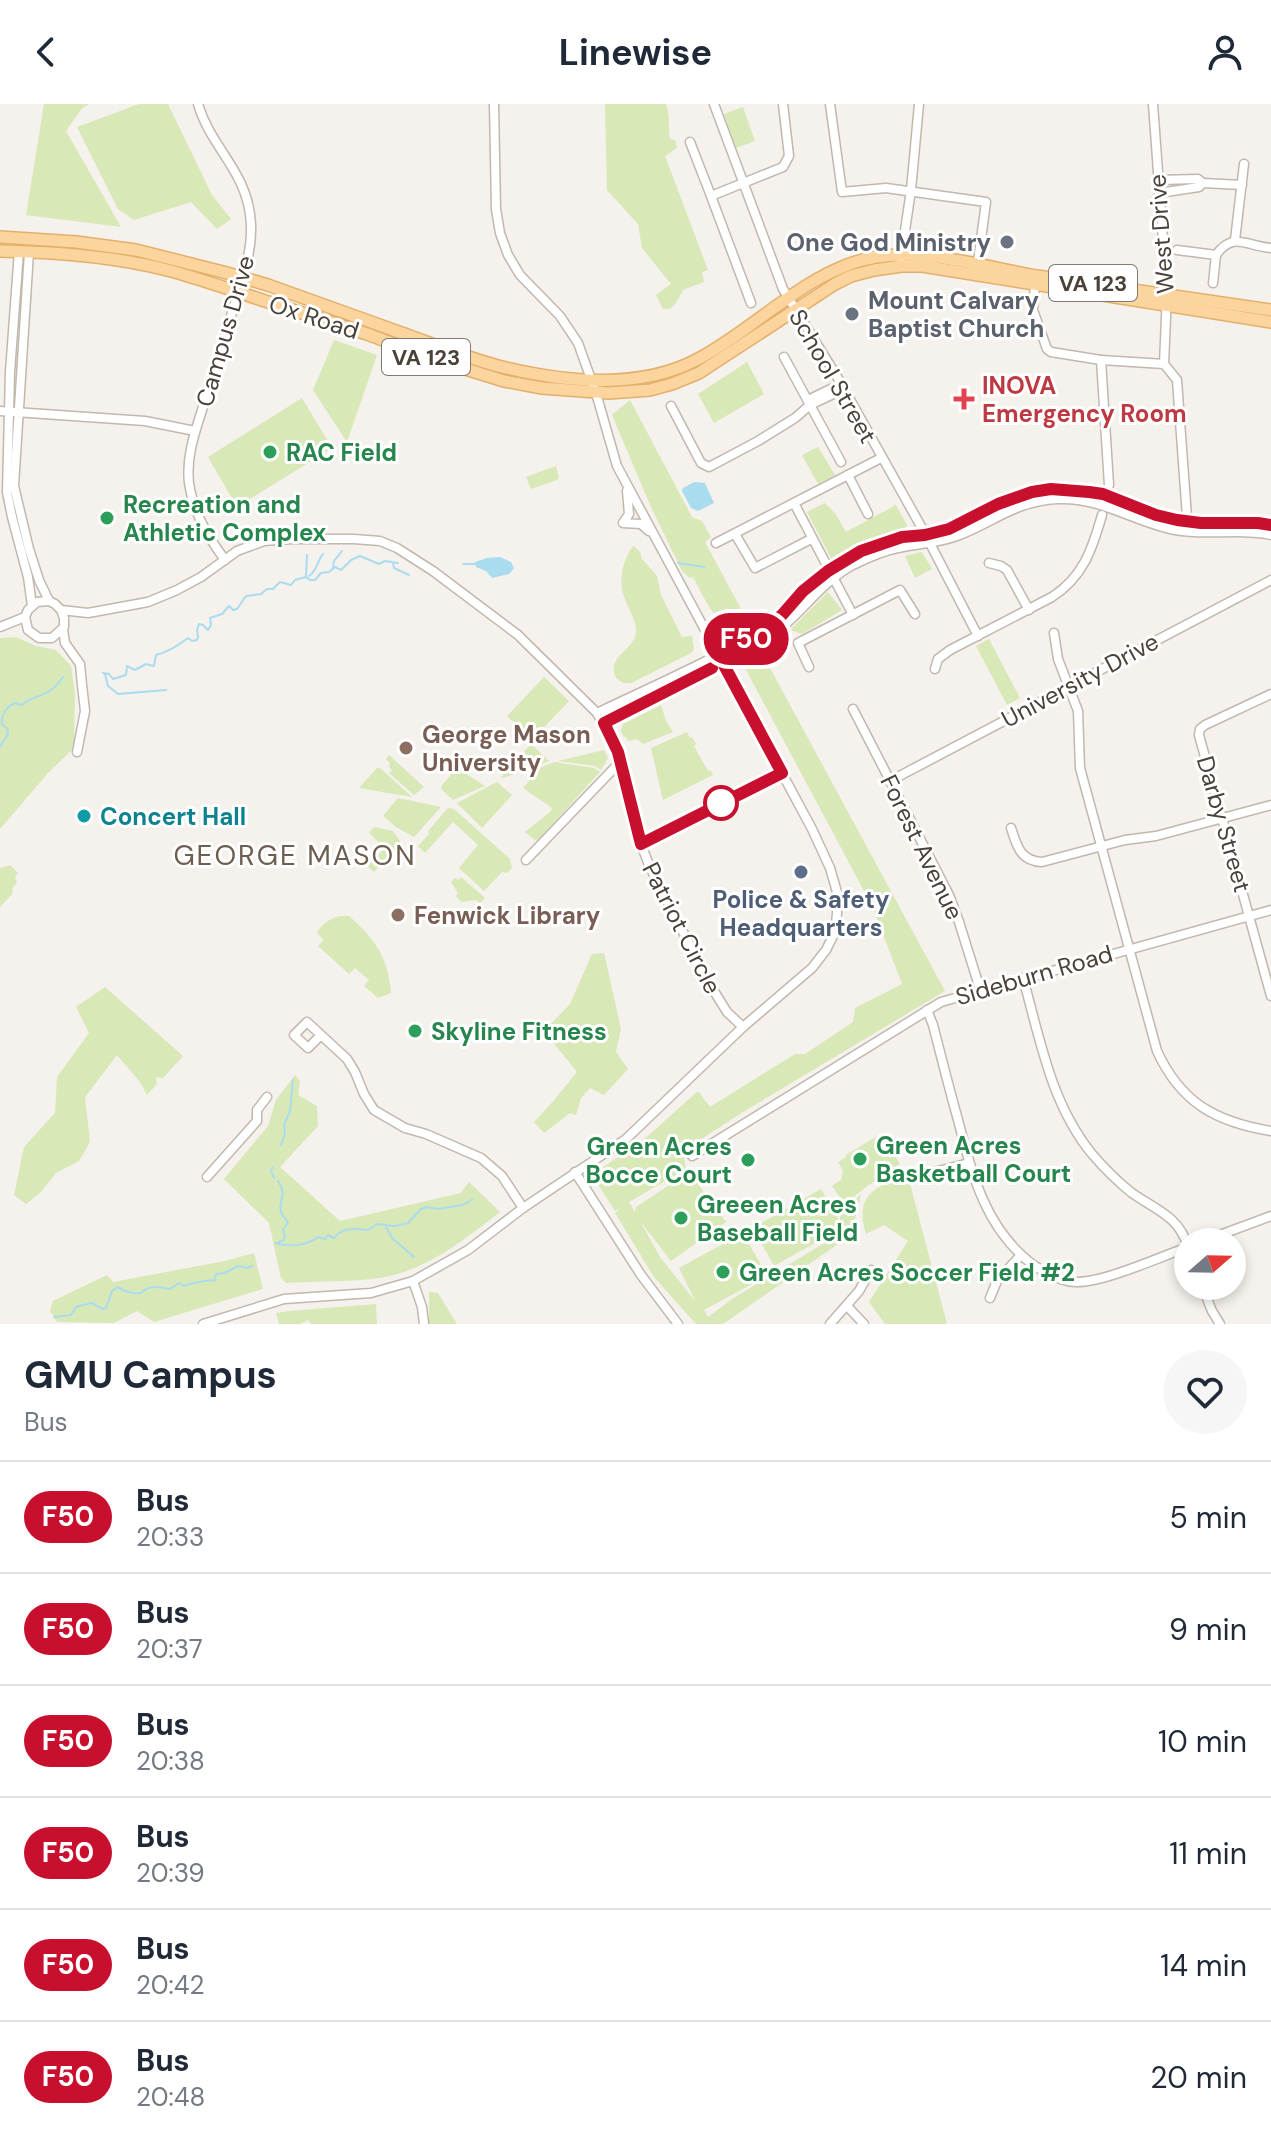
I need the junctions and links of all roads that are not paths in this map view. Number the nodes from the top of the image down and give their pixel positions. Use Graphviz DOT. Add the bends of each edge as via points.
graph roads {
  1 [pos="198,104"];
  2 [pos="494,104"];
  3 [pos="714,104"];
  4 [pos="783,104"];
  5 [pos="830,104"];
  6 [pos="919,104"];
  7 [pos="1153,104"];
  8 [pos="690,142"];
  9 [pos="1244,164"];
  10 [pos="1158,180"];
  11 [pos="744,183"];
  12 [pos="1203,183"];
  13 [pos="1242,185"];
  14 [pos="911,190"];
  15 [pos="1159,193"];
  16 [pos="711,196"];
  17 [pos="0,237"];
  18 [pos="1235,240"];
  19 [pos="1271,248"];
  20 [pos="1177,250"];
  21 [pos="0,251"];
  22 [pos="24,251"];
  23 [pos="1216,255"];
  24 [pos="901,260"];
  25 [pos="978,270"];
  26 [pos="1213,283"];
  27 [pos="1035,285"];
  28 [pos="1166,300"];
  29 [pos="751,303"];
  30 [pos="792,304"];
  31 [pos="1271,310"];
  32 [pos="1271,322"];
  33 [pos="784,357"];
  34 [pos="1101,360"];
  35 [pos="1164,364"];
  36 [pos="591,380"];
  37 [pos="842,386"];
  38 [pos="596,393"];
  39 [pos="810,405"];
  40 [pos="671,406"];
  41 [pos="9,411"];
  42 [pos="195,431"];
  43 [pos="881,458"];
  44 [pos="841,462"];
  45 [pos="848,475"];
  46 [pos="627,484"];
  47 [pos="1109,485"];
  48 [pos="794,503"];
  49 [pos="868,514"];
  50 [pos="1102,515"];
  51 [pos="1187,517"];
  52 [pos="1271,525"];
  53 [pos="653,533"];
  54 [pos="735,534"];
  55 [pos="1271,535"];
  56 [pos="811,539"];
  57 [pos="927,539"];
  58 [pos="716,543"];
  59 [pos="225,560"];
  60 [pos="989,563"];
  61 [pos="830,574"];
  62 [pos="1271,580"];
  63 [pos="49,601"];
  64 [pos="32,606"];
  65 [pos="61,610"];
  66 [pos="1029,610"];
  67 [pos="88,613"];
  68 [pos="915,614"];
  69 [pos="853,615"];
  70 [pos="25,617"];
  71 [pos="64,626"];
  72 [pos="1,627"];
  73 [pos="28,630"];
  74 [pos="1054,633"];
  75 [pos="978,636"];
  76 [pos="52,638"];
  77 [pos="68,647"];
  78 [pos="720,658"];
  79 [pos="809,667"];
  80 [pos="935,669"];
  81 [pos="1069,686"];
  82 [pos="1271,694"];
  83 [pos="853,709"];
  84 [pos="597,713"];
  85 [pos="604,723"];
  86 [pos="77,752"];
  87 [pos="621,761"];
  88 [pos="782,773"];
  89 [pos="890,781"];
  90 [pos="750,788"];
  91 [pos="1271,805"];
  92 [pos="1222,818"];
  93 [pos="1011,828"];
  94 [pos="1101,846"];
  95 [pos="526,860"];
  96 [pos="1271,910"];
  97 [pos="1249,916"];
  98 [pos="1129,949"];
  99 [pos="1023,978"];
  100 [pos="980,989"];
  101 [pos="1271,996"];
  102 [pos="927,1010"];
  103 [pos="743,1027"];
  104 [pos="321,1035"];
  105 [pos="267,1097"];
  106 [pos="1271,1131"];
  107 [pos="692,1156"];
  108 [pos="969,1163"];
  109 [pos="575,1172"];
  110 [pos="919,1176"];
  111 [pos="207,1177"];
  112 [pos="523,1208"];
  113 [pos="1271,1216"];
  114 [pos="1179,1228"];
  115 [pos="1239,1228"];
  116 [pos="1174,1252"];
  117 [pos="1021,1255"];
  118 [pos="871,1270"];
  119 [pos="413,1281"];
  120 [pos="990,1298"];
  121 [pos="1208,1300"];
  122 [pos="847,1306"];
  123 [pos="203,1324"];
  124 [pos="424,1324"];
  125 [pos="678,1324"];
  126 [pos="830,1324"];
  127 [pos="864,1324"];
  128 [pos="1220,1324"];
  1 -- 42 [label="street, Campus Drive" via="242,183 251,225 246,266"];
  2 -- 36 [label="street" via="500,233 520,275 574,334"];
  3 -- 11 [label="street, School Street"];
  4 -- 11 [label="street" via="787,162"];
  5 -- 14 [label="street" via="842,192"];
  6 -- 14 [label="street"];
  7 -- 10 [label="street, West Drive"];
  8 -- 16 [label="street"];
  9 -- 13 [label="street"];
  10 -- 12 [label="street"];
  10 -- 15 [label="street, West Drive"];
  11 -- 16 [label="street"];
  11 -- 30 [label="street, School Street"];
  12 -- 13 [label="street"];
  12 -- 15 [label="street"];
  13 -- 18 [label="street"];
  14 -- 24 [label="street"];
  14 -- 25 [label="street" via="986,202"];
  15 -- 28 [label="street, West Drive"];
  16 -- 29 [label="street"];
  17 -- 36 [label="main road, Ox Road / VA 123, bridge" via="136,250 268,285 501,367"];
  18 -- 19 [label="street"];
  18 -- 23 [label="street"];
  20 -- 23 [label="street"];
  21 -- 22 [label="main road, Ox Road / VA 123"];
  22 -- 38 [label="main road, Ox Road / VA 123, bridge" via="165,270 504,381"];
  22 -- 41 [label="street"];
  23 -- 26 [label="street"];
  24 -- 25 [label="main road, VA 123"];
  24 -- 30 [label="main road, VA 123" via="872,258 847,265 820,278"];
  25 -- 27 [label="main road, VA 123"];
  25 -- 28 [label="main road, VA 123"];
  27 -- 28 [label="main road, VA 123"];
  27 -- 34 [label="street" via="1033,310 1047,349"];
  28 -- 31 [label="main road, VA 123"];
  28 -- 32 [label="main road, VA 123"];
  28 -- 35 [label="street, West Drive"];
  30 -- 36 [label="main road, Ox Road / VA 123" via="684,366 639,377"];
  30 -- 37 [label="street, School Street"];
  30 -- 38 [label="main road, Ox Road / VA 123" via="699,373 650,390"];
  33 -- 39 [label="street"];
  34 -- 35 [label="street"];
  34 -- 47 [label="street"];
  35 -- 51 [label="street" via="1177,380"];
  36 -- 38 [label="street"];
  37 -- 39 [label="street" via="812,398"];
  37 -- 43 [label="street, School Street"];
  38 -- 46 [label="street" via="611,451"];
  39 -- 40 [label="street" via="709,467 701,463"];
  39 -- 44 [label="street"];
  41 -- 42 [label="street" via="145,421"];
  41 -- 63 [label="street" via="14,486"];
  41 -- 64 [label="street" via="7,492"];
  42 -- 59 [label="street, Campus Drive" via="188,467 193,500"];
  43 -- 45 [label="street"];
  43 -- 57 [label="street, School Street"];
  45 -- 48 [label="street"];
  45 -- 49 [label="street"];
  46 -- 53 [label="street"];
  46 -- 53 [label="street" via="629,514 623,523 641,524"];
  48 -- 54 [label="street"];
  48 -- 56 [label="street"];
  50 -- 66 [label="street" via="1078,575"];
  52 -- 57 [label="street" via="1177,520 1103,494 1051,489 1017,496"];
  53 -- 78 [label="street"];
  54 -- 56 [label="street" via="755,568"];
  54 -- 58 [label="street"];
  55 -- 57 [label="street" via="1175,530 1106,505 1060,499 1018,506 957,536"];
  56 -- 61 [label="street"];
  57 -- 61 [label="street" via="902,537 879,543"];
  57 -- 75 [label="street, School Street"];
  59 -- 67 [label="street, Patriot Circle" via="163,596"];
  59 -- 84 [label="street, Patriot Circle" via="276,539 380,541 426,566 518,635"];
  60 -- 66 [label="street" via="1007,570"];
  61 -- 69 [label="street"];
  61 -- 78 [label="street" via="775,632"];
  62 -- 81 [label="street, University Drive"];
  63 -- 64 [label="street"];
  63 -- 65 [label="street"];
  64 -- 70 [label="street"];
  65 -- 67 [label="street, Patriot Circle"];
  65 -- 71 [label="street"];
  66 -- 75 [label="street"];
  67 -- 71 [label="street"];
  68 -- 69 [label="street" via="900,590"];
  69 -- 79 [label="street" via="798,643"];
  70 -- 72 [label="street"];
  70 -- 73 [label="street"];
  71 -- 76 [label="street"];
  71 -- 77 [label="street"];
  72 -- 73 [label="street"];
  73 -- 76 [label="street" via="39,638"];
  74 -- 81 [label="street"];
  75 -- 80 [label="street" via="938,659"];
  76 -- 77 [label="street"];
  77 -- 86 [label="street" via="80,664 85,711"];
  78 -- 84 [label="street"];
  78 -- 85 [label="street"];
  78 -- 88 [label="street"];
  81 -- 89 [label="street, University Drive"];
  81 -- 94 [label="street" via="1079,718 1080,768"];
  82 -- 92 [label="street, Darby Street" via="1199,732"];
  83 -- 89 [label="street, Forest Avenue"];
  84 -- 85 [label="street, Patriot Circle"];
  85 -- 87 [label="street, Patriot Circle"];
  87 -- 95 [label="street"];
  87 -- 103 [label="street, Patriot Circle" via="653,874 709,983"];
  88 -- 90 [label="street"];
  88 -- 103 [label="street" via="832,877 837,892 835,932 812,968"];
  89 -- 100 [label="street, Forest Avenue" via="949,895"];
  91 -- 92 [label="street"];
  92 -- 94 [label="street"];
  92 -- 97 [label="street, Darby Street"];
  93 -- 94 [label="street" via="1020,853 1030,861"];
  94 -- 98 [label="street"];
  96 -- 97 [label="street, Sideburn Road"];
  97 -- 98 [label="street, Sideburn Road"];
  97 -- 101 [label="street, Darby Street"];
  98 -- 99 [label="street, Sideburn Road"];
  98 -- 106 [label="street" via="1157,1051 1176,1084 1220,1117"];
  99 -- 100 [label="street, Sideburn Road"];
  99 -- 114 [label="street" via="1050,1076 1073,1127 1114,1178"];
  100 -- 102 [label="street, Sideburn Road"];
  102 -- 107 [label="street, Sideburn Road"];
  102 -- 108 [label="street"];
  103 -- 109 [label="street" via="634,1132"];
  104 -- 112 [label="street" via="347,1059 374,1110 492,1165"];
  105 -- 111 [label="street" via="257,1110 257,1121"];
  108 -- 110 [label="street"];
  108 -- 117 [label="street" via="989,1214"];
  109 -- 112 [label="street"];
  109 -- 125 [label="street"];
  112 -- 119 [label="street" via="468,1250"];
  113 -- 115 [label="street"];
  116 -- 117 [label="street" via="1077,1282 1056,1278"];
  117 -- 120 [label="street" via="997,1281"];
  118 -- 122 [label="street"];
  119 -- 123 [label="street" via="371,1293 284,1299"];
  119 -- 124 [label="street"];
  121 -- 128 [label="street"];
  122 -- 126 [label="street"];
  122 -- 127 [label="street"];
}
